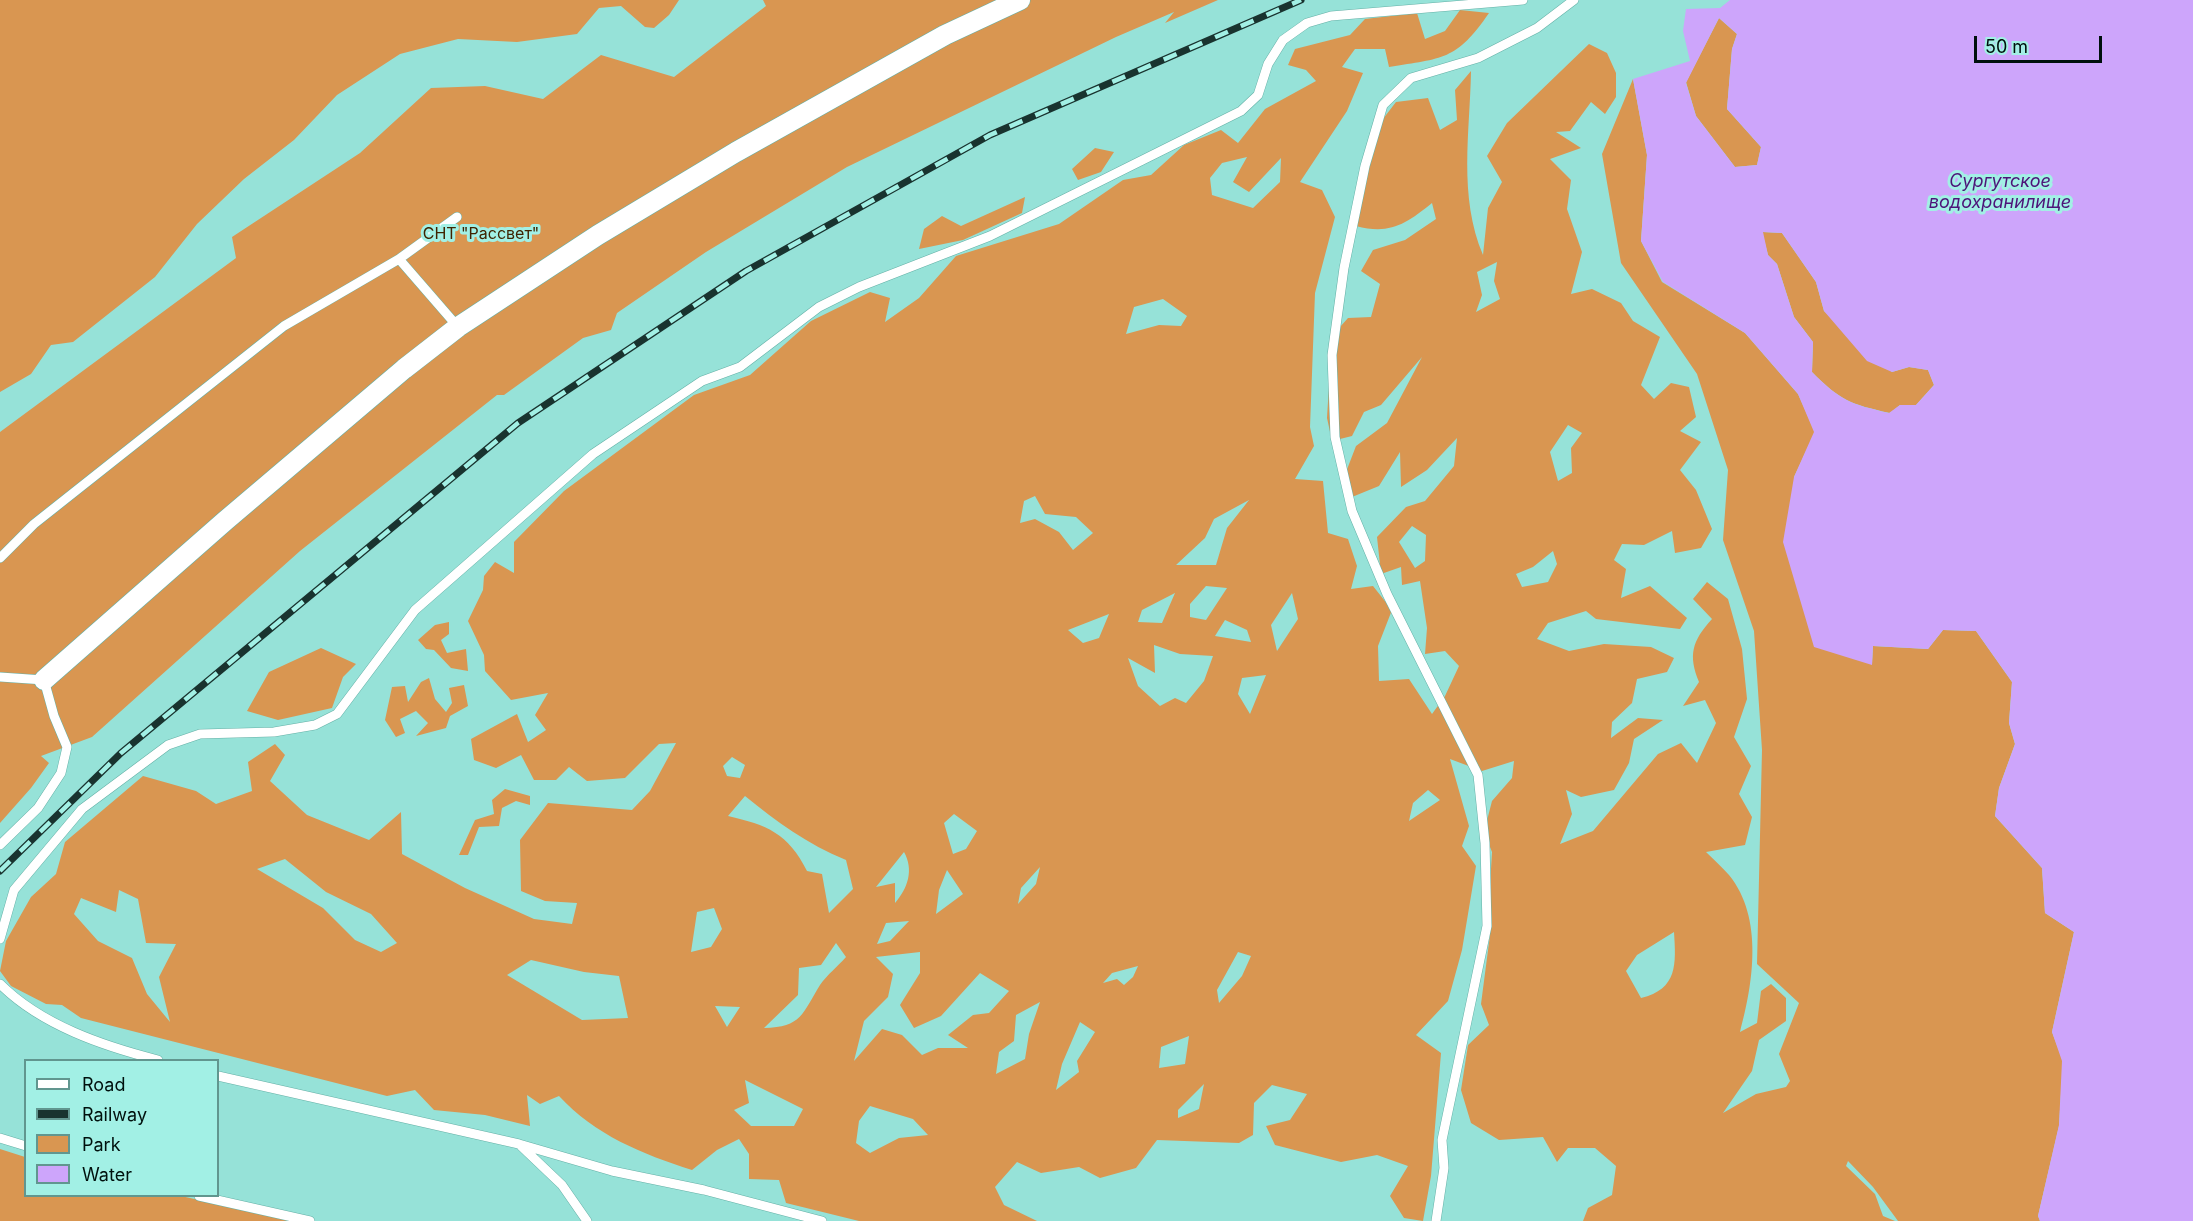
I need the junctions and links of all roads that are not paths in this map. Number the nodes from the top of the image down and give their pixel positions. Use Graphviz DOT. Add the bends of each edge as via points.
graph roads {
  1 [pos="1020,0"];
  2 [pos="1523,0"];
  3 [pos="1574,0"];
  4 [pos="998,4"];
  5 [pos="458,217"];
  6 [pos="399,259"];
  7 [pos="458,327"];
  8 [pos="0,558"];
  9 [pos="0,677"];
  10 [pos="44,680"];
  11 [pos="0,845"];
  12 [pos="0,939"];
  13 [pos="0,984"];
  14 [pos="154,1059"];
  15 [pos="219,1076"];
  16 [pos="0,1138"];
  17 [pos="519,1144"];
  18 [pos="24,1145"];
  19 [pos="203,1197"];
  20 [pos="310,1221"];
  21 [pos="586,1221"];
  22 [pos="822,1221"];
  23 [pos="1436,1221"];
  1 -- 4 [label="street"];
  2 -- 12 [label="lane" via="1331,16 1307,23 1283,40 1268,64 1258,95 1241,111 990,236 859,287 819,307 740,367 702,381 593,454 415,610 337,714 315,725 274,732 200,734 168,745 82,809 14,890"];
  3 -- 23 [label="lane" via="1537,28 1478,58 1411,78 1383,105 1365,166 1344,268 1332,355 1335,437 1352,511 1388,594 1478,776 1487,926 1442,1140 1444,1168"];
  4 -- 7 [label="street" via="736,152"];
  5 -- 6 [label="lane"];
  6 -- 7 [label="lane"];
  6 -- 8 [label="lane" via="284,326 34,524"];
  7 -- 10 [label="street" via="368,399"];
  9 -- 10 [label="lane"];
  10 -- 11 [label="lane" via="67,747 61,773 38,808"];
  13 -- 14 [label="lane" via="43,1018 124,1052"];
  15 -- 17 [label="lane"];
  16 -- 18 [label="lane"];
  17 -- 21 [label="lane" via="562,1185"];
  17 -- 22 [label="lane" via="612,1171"];
  19 -- 20 [label="lane"];
}
